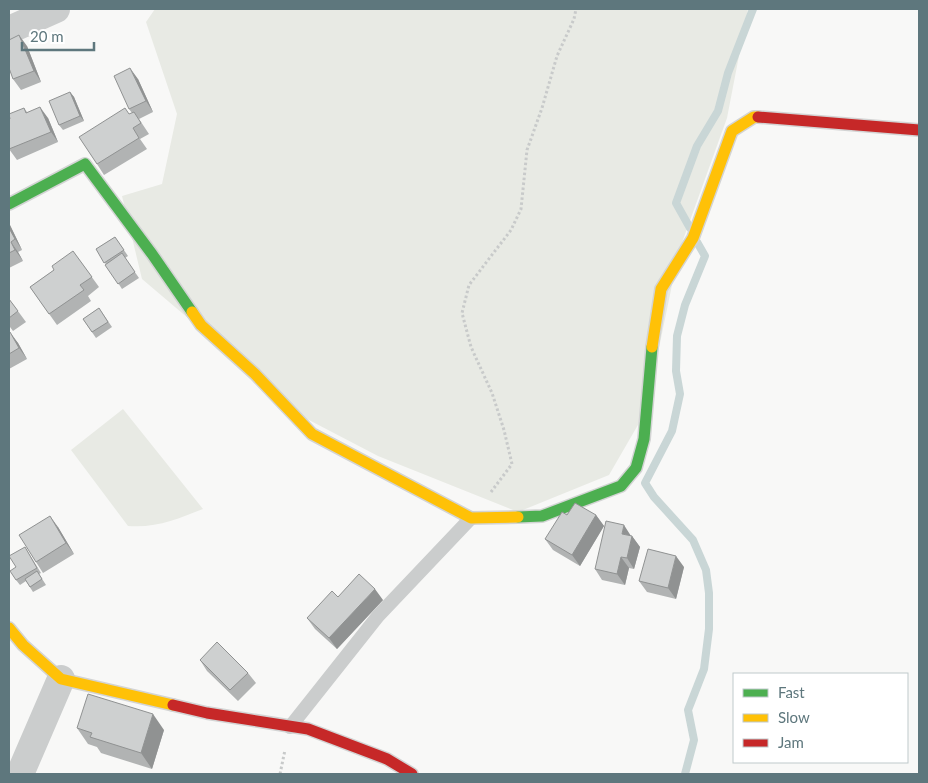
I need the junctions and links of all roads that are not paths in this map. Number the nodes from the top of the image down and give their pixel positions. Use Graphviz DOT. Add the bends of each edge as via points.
graph roads {
  1 [pos="56,9"];
  2 [pos="9,30"];
  3 [pos="919,130"];
  4 [pos="9,204"];
  5 [pos="471,518"];
  6 [pos="9,628"];
  7 [pos="61,679"];
  8 [pos="290,727"];
  9 [pos="20,774"];
  10 [pos="412,774"];
  1 -- 2 [label="street"];
  3 -- 5 [label="street" via="754,117 732,131 693,238 661,289 644,439 636,468 621,486 542,516"];
  4 -- 5 [label="street" via="85,164 201,325 255,374 312,434"];
  5 -- 8 [label="lane" via="378,616"];
  6 -- 7 [label="street"];
  7 -- 8 [label="street" via="207,713"];
  7 -- 9 [label="street"];
  8 -- 10 [label="street" via="308,729 378,756"];
}
